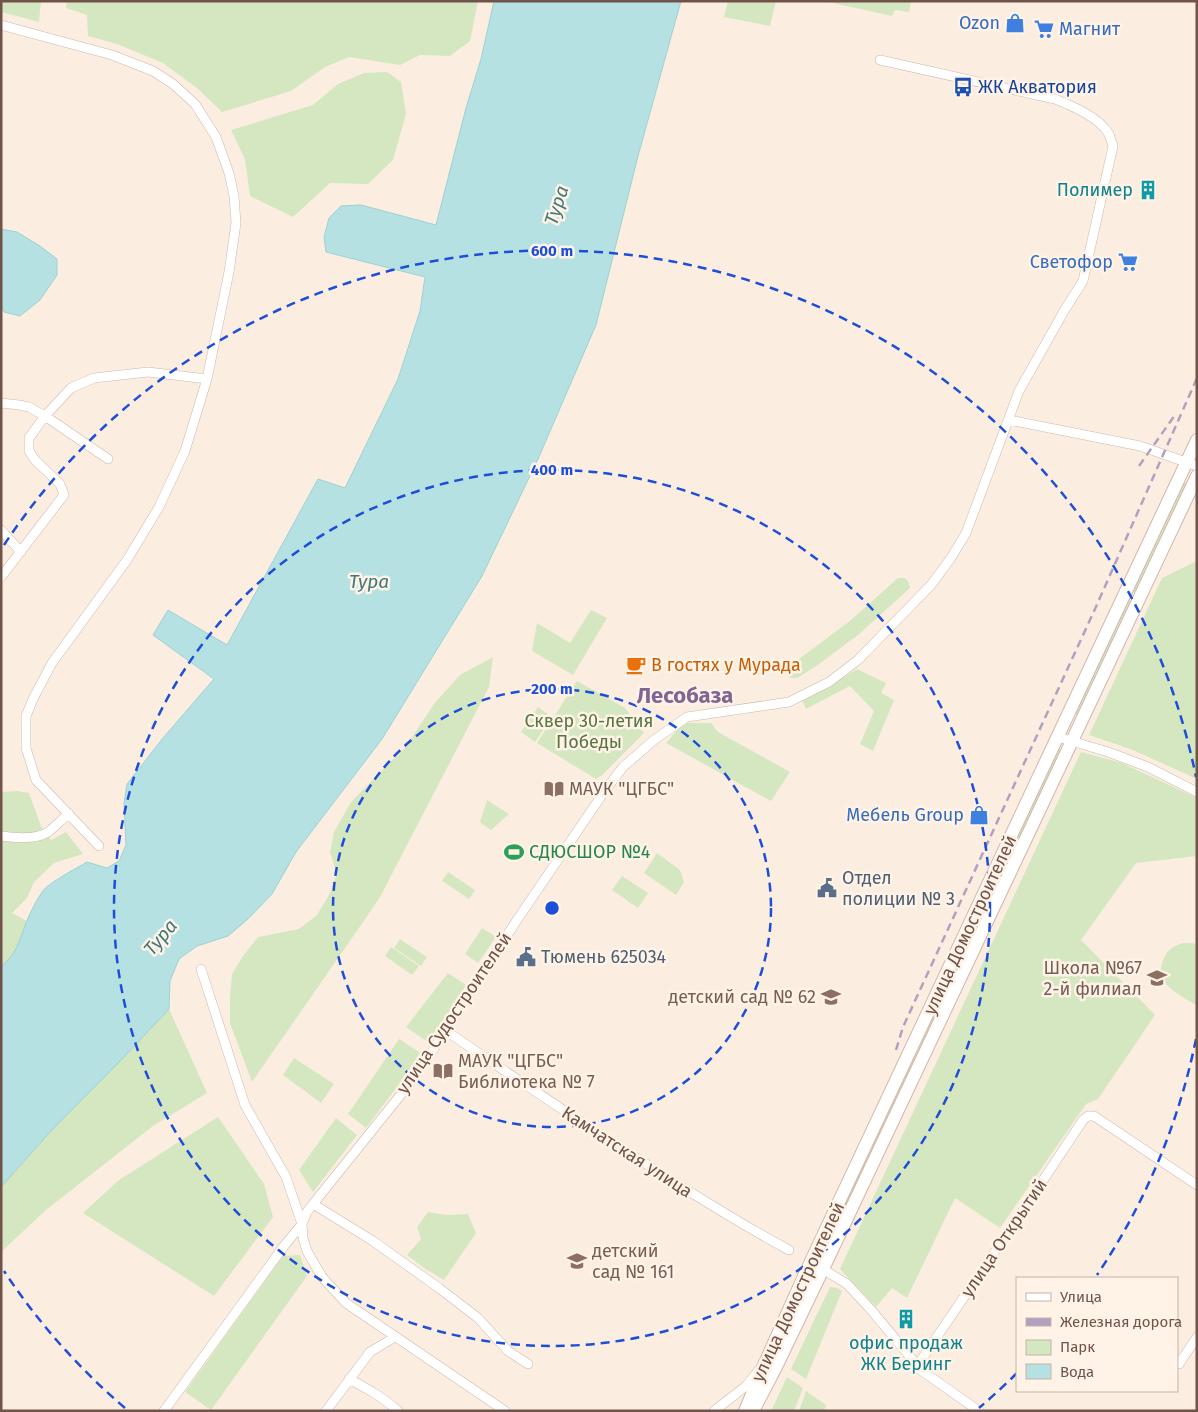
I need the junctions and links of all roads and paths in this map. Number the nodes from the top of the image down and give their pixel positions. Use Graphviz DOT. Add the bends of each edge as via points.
graph roads {
  1 [pos="1,25"];
  2 [pos="880,60"];
  3 [pos="207,379"];
  4 [pos="1,403"];
  5 [pos="45,416"];
  6 [pos="1009,420"];
  7 [pos="1197,440"];
  8 [pos="108,459"];
  9 [pos="1192,464"];
  10 [pos="1197,476"];
  11 [pos="1,530"];
  12 [pos="21,552"];
  13 [pos="1,577"];
  14 [pos="1058,737"];
  15 [pos="1072,741"];
  16 [pos="1197,792"];
  17 [pos="69,814"];
  18 [pos="1,836"];
  19 [pos="99,846"];
  20 [pos="201,969"];
  21 [pos="445,1030"];
  22 [pos="1197,1185"];
  23 [pos="313,1204"];
  24 [pos="302,1224"];
  25 [pos="789,1250"];
  26 [pos="811,1262"];
  27 [pos="823,1269"];
  28 [pos="395,1337"];
  29 [pos="1197,1337"];
  30 [pos="765,1363"];
  31 [pos="528,1364"];
  32 [pos="1179,1364"];
  33 [pos="917,1366"];
  34 [pos="349,1379"];
  35 [pos="164,1411"];
  36 [pos="326,1411"];
  37 [pos="398,1411"];
  38 [pos="505,1411"];
  39 [pos="714,1411"];
  40 [pos="745,1411"];
  41 [pos="752,1411"];
  42 [pos="979,1411"];
  1 -- 3 [label="street" via="112,55 153,71 195,104 216,137 234,196 236,223"];
  2 -- 6 [label="street" via="1046,97 1080,110 1108,132 1113,146 1083,281 1019,391"];
  3 -- 5 [label="street" via="148,372 94,378 71,388"];
  3 -- 17 [label="street" via="184,451 159,507 127,560 52,663 26,716 26,748 36,780"];
  4 -- 5 [label="street" via="24,406"];
  5 -- 8 [label="street"];
  5 -- 12 [label="street" via="29,438 29,450 60,484 64,494"];
  6 -- 9 [label="street" via="1140,446"];
  6 -- 21 [label="street, улица Судостроителей" via="966,533 931,585 858,660 829,682 789,702 687,717 623,766"];
  7 -- 9 [label="main road, улица Домостроителей"];
  9 -- 14 [label="main road, улица Домостроителей"];
  10 -- 15 [label="main road, улица Домостроителей"];
  11 -- 12 [label="street"];
  12 -- 13 [label="street"];
  14 -- 15 [label="street"];
  14 -- 26 [label="main road, улица Домостроителей"];
  15 -- 16 [label="street" via="1148,767"];
  15 -- 27 [label="main road, улица Домостроителей"];
  17 -- 18 [label="street" via="37,837"];
  17 -- 19 [label="street"];
  20 -- 24 [label="street" via="245,1105 286,1176"];
  21 -- 23 [label="street, улица Судостроителей" via="407,1087"];
  21 -- 25 [label="street, Камчатская улица" via="694,1195"];
  22 -- 33 [label="street, улица Открытий" via="1094,1116 1088,1116"];
  23 -- 24 [label="street, улица Судостроителей"];
  23 -- 31 [label="street" via="439,1288 478,1318 508,1351"];
  24 -- 28 [label="street" via="307,1251 322,1277 346,1303"];
  24 -- 35 [label="street, улица Судостроителей"];
  26 -- 27 [label="street"];
  26 -- 30 [label="main road, улица Домостроителей"];
  27 -- 33 [label="street" via="847,1284"];
  27 -- 41 [label="main road, улица Домостроителей"];
  28 -- 34 [label="street" via="370,1352"];
  28 -- 38 [label="street"];
  29 -- 32 [label="street"];
  30 -- 39 [label="street" via="746,1386"];
  30 -- 40 [label="main road, улица Домостроителей"];
  33 -- 42 [label="street"];
  34 -- 36 [label="street"];
  34 -- 37 [label="street"];
}
